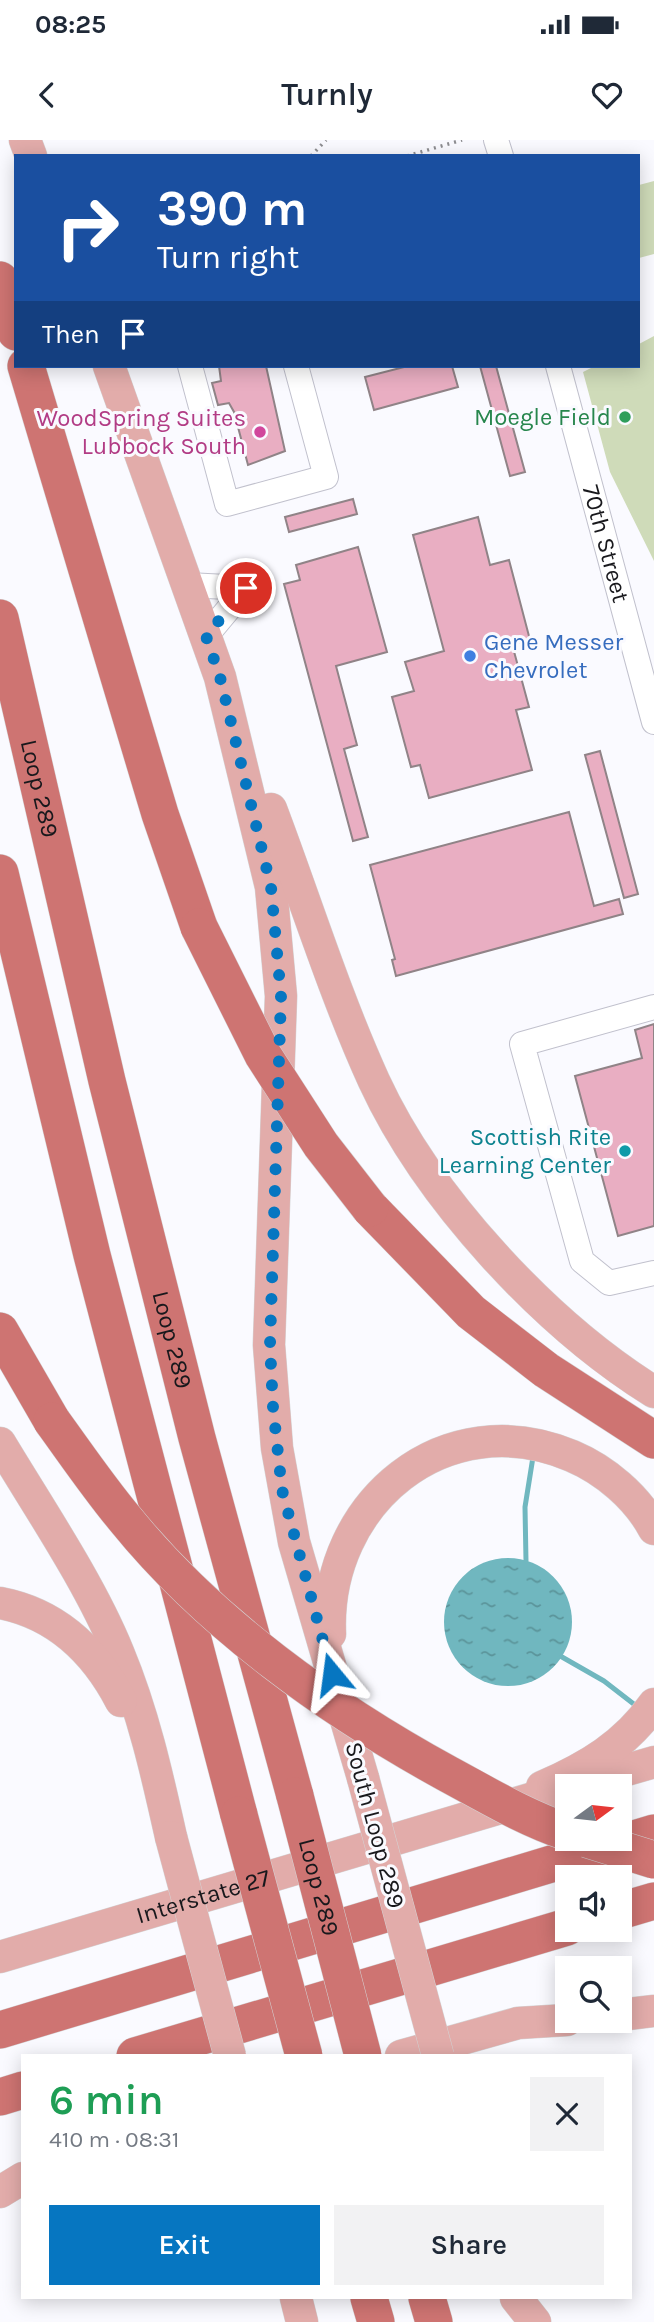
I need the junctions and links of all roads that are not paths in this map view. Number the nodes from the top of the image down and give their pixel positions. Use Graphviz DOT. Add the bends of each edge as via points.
graph roads {
  1 [pos="0,280"];
  2 [pos="14,326"];
  3 [pos="27,368"];
  4 [pos="109,368"];
  5 [pos="191,368"];
  6 [pos="297,368"];
  7 [pos="559,368"];
  8 [pos="188,585"];
  9 [pos="0,618"];
  10 [pos="206,636"];
  11 [pos="220,677"];
  12 [pos="652,709"];
  13 [pos="0,873"];
  14 [pos="654,1007"];
  15 [pos="654,1273"];
  16 [pos="0,1331"];
  17 [pos="654,1392"];
  18 [pos="654,1440"];
  19 [pos="0,1443"];
  20 [pos="654,1529"];
  21 [pos="0,1603"];
  22 [pos="332,1674"];
  23 [pos="654,1704"];
  24 [pos="654,1762"];
  25 [pos="155,1767"];
  26 [pos="613,1774"];
  27 [pos="555,1791"];
  28 [pos="474,1815"];
  29 [pos="555,1828"];
  30 [pos="654,1833"];
  31 [pos="628,1852"];
  32 [pos="654,1860"];
  33 [pos="654,1901"];
  34 [pos="632,1907"];
  35 [pos="555,1931"];
  36 [pos="37,1945"];
  37 [pos="0,1948"];
  38 [pos="0,1956"];
  39 [pos="654,2011"];
  40 [pos="632,2014"];
  41 [pos="632,2020"];
  42 [pos="654,2020"];
  43 [pos="555,2021"];
  44 [pos="555,2022"];
  45 [pos="518,2023"];
  46 [pos="0,2030"];
  47 [pos="142,2054"];
  48 [pos="229,2054"];
  49 [pos="303,2054"];
  50 [pos="362,2054"];
  51 [pos="408,2054"];
  52 [pos="437,2054"];
  53 [pos="21,2091"];
  54 [pos="0,2097"];
  55 [pos="21,2165"];
  56 [pos="0,2171"];
  57 [pos="21,2179"];
  58 [pos="0,2192"];
  59 [pos="288,2299"];
  60 [pos="296,2299"];
  61 [pos="369,2299"];
  62 [pos="427,2299"];
  63 [pos="498,2299"];
  64 [pos="517,2299"];
  65 [pos="290,2322"];
  66 [pos="302,2322"];
  67 [pos="376,2322"];
  68 [pos="433,2322"];
  69 [pos="503,2322"];
  70 [pos="535,2322"];
  1 -- 2 [label="highway"];
  3 -- 18 [label="highway, bridge" via="160,814 199,927 263,1055 321,1145 370,1208 471,1311 546,1370"];
  4 -- 8 [label="main road, South Loop 289"];
  5 -- 6 [label="street" via="227,504 326,477"];
  7 -- 12 [label="street, 70th Street"];
  8 -- 10 [label="main road, South Loop 289"];
  8 -- 10 [label="street" via="246,588"];
  9 -- 50 [label="highway, Loop 289, bridge" via="104,1068 194,1425"];
  10 -- 11 [label="main road, South Loop 289"];
  11 -- 17 [label="main road" via="345,1014 398,1127 458,1211 526,1288 599,1355"];
  11 -- 22 [label="main road, South Loop 289" via="271,887 281,996 270,1345 277,1448 294,1542"];
  13 -- 49 [label="highway, bridge" via="92,1255"];
  14 -- 15 [label="street" via="522,1044 582,1261 609,1283"];
  16 -- 29 [label="highway, bridge" via="52,1421 126,1520 236,1631 333,1706 536,1822"];
  19 -- 25 [label="main road" via="118,1650"];
  20 -- 22 [label="main road" via="609,1477 561,1451 505,1441 432,1457 412,1467 374,1499 346,1541 329,1614"];
  21 -- 25 [label="main road" via="39,1614 91,1653"];
  22 -- 52 [label="main road, South Loop 289, bridge"];
  23 -- 28 [label="main road" via="637,1728 604,1756"];
  24 -- 26 [label="main road, Interstate 27"];
  25 -- 48 [label="main road, bridge"];
  27 -- 28 [label="main road, Interstate 27"];
  28 -- 36 [label="main road, Interstate 27"];
  30 -- 46 [label="highway"];
  31 -- 32 [label="highway, bridge"];
  33 -- 34 [label="highway"];
  35 -- 47 [label="highway"];
  36 -- 37 [label="main road"];
  36 -- 38 [label="main road, Interstate 27"];
  39 -- 40 [label="main road"];
  41 -- 42 [label="main road"];
  43 -- 45 [label="main road"];
  44 -- 45 [label="main road"];
  45 -- 51 [label="main road"];
  53 -- 54 [label="highway"];
  55 -- 56 [label="main road"];
  57 -- 58 [label="main road"];
  59 -- 65 [label="main road"];
  60 -- 66 [label="main road"];
  61 -- 67 [label="highway"];
  62 -- 68 [label="highway"];
  63 -- 69 [label="main road"];
  64 -- 70 [label="main road"];
}
